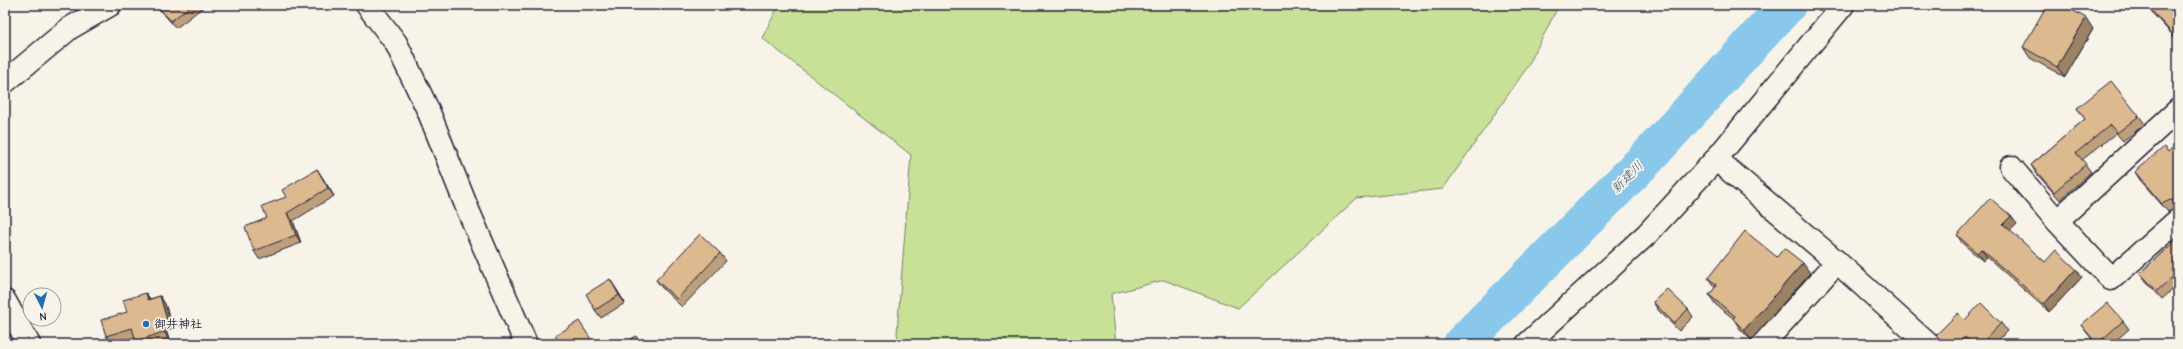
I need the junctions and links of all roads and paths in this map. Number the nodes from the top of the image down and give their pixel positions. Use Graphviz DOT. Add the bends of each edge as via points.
graph roads {
  1 [pos="110,5"];
  2 [pos="367,5"];
  3 [pos="1843,5"];
  4 [pos="5,82"];
  5 [pos="2178,110"];
  6 [pos="1716,159"];
  7 [pos="2011,167"];
  8 [pos="2057,220"];
  9 [pos="2178,220"];
  10 [pos="1837,262"];
  11 [pos="8,312"];
  12 [pos="29,344"];
  13 [pos="526,344"];
  14 [pos="1527,344"];
  15 [pos="1763,344"];
  16 [pos="1928,344"];
  1 -- 4 [label="street" via="70,28"];
  2 -- 13 [label="street" via="396,43 428,110"];
  3 -- 6 [label="street"];
  5 -- 8 [label="street"];
  6 -- 10 [label="street"];
  6 -- 14 [label="street" via="1647,234"];
  7 -- 8 [label="street"];
  8 -- 9 [label="street" via="2111,279"];
  10 -- 15 [label="street"];
  10 -- 16 [label="street"];
  11 -- 12 [label="street"];
}
